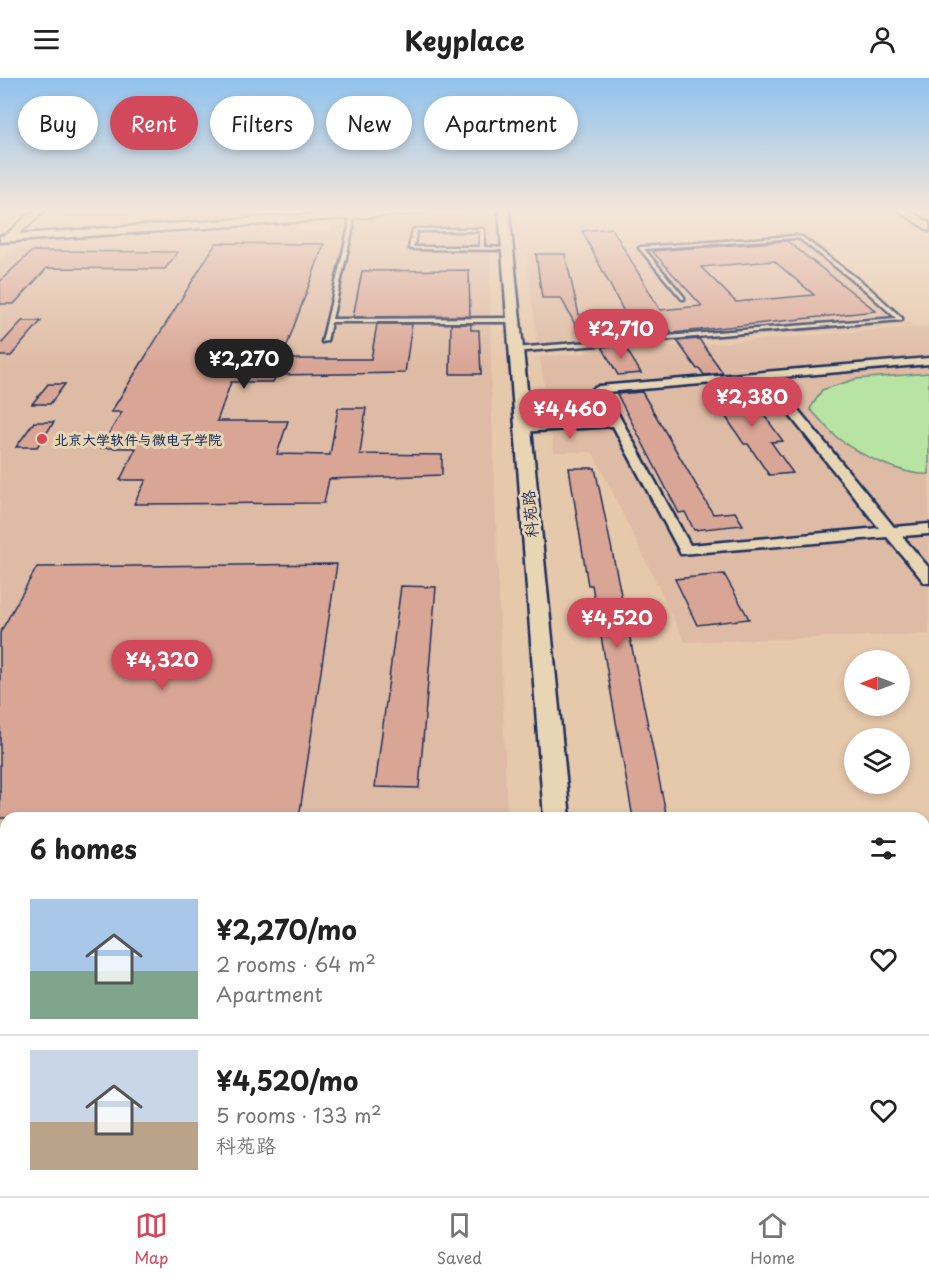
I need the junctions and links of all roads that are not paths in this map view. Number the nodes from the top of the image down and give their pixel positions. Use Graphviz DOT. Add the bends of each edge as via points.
graph roads {
  1 [pos="343,262"];
  2 [pos="508,262"];
  3 [pos="653,262"];
  4 [pos="833,262"];
  5 [pos="682,298"];
  6 [pos="512,320"];
  7 [pos="329,321"];
  8 [pos="324,341"];
  9 [pos="514,350"];
  10 [pos="929,361"];
  11 [pos="763,374"];
  12 [pos="617,422"];
  13 [pos="521,428"];
  14 [pos="929,529"];
  15 [pos="891,533"];
  16 [pos="929,578"];
  17 [pos="556,812"];
  1 -- 7 [label="lane"];
  2 -- 6 [label="street, 科苑路"];
  3 -- 5 [label="lane"];
  4 -- 9 [label="lane" via="900,319"];
  6 -- 7 [label="lane"];
  6 -- 9 [label="street, 科苑路"];
  7 -- 8 [label="lane"];
  9 -- 13 [label="street, 科苑路"];
  10 -- 11 [label="street"];
  11 -- 12 [label="street" via="599,389"];
  11 -- 15 [label="street"];
  12 -- 13 [label="street"];
  12 -- 15 [label="street" via="686,550"];
  13 -- 17 [label="street, 科苑路"];
  14 -- 15 [label="street"];
  15 -- 16 [label="street"];
}
